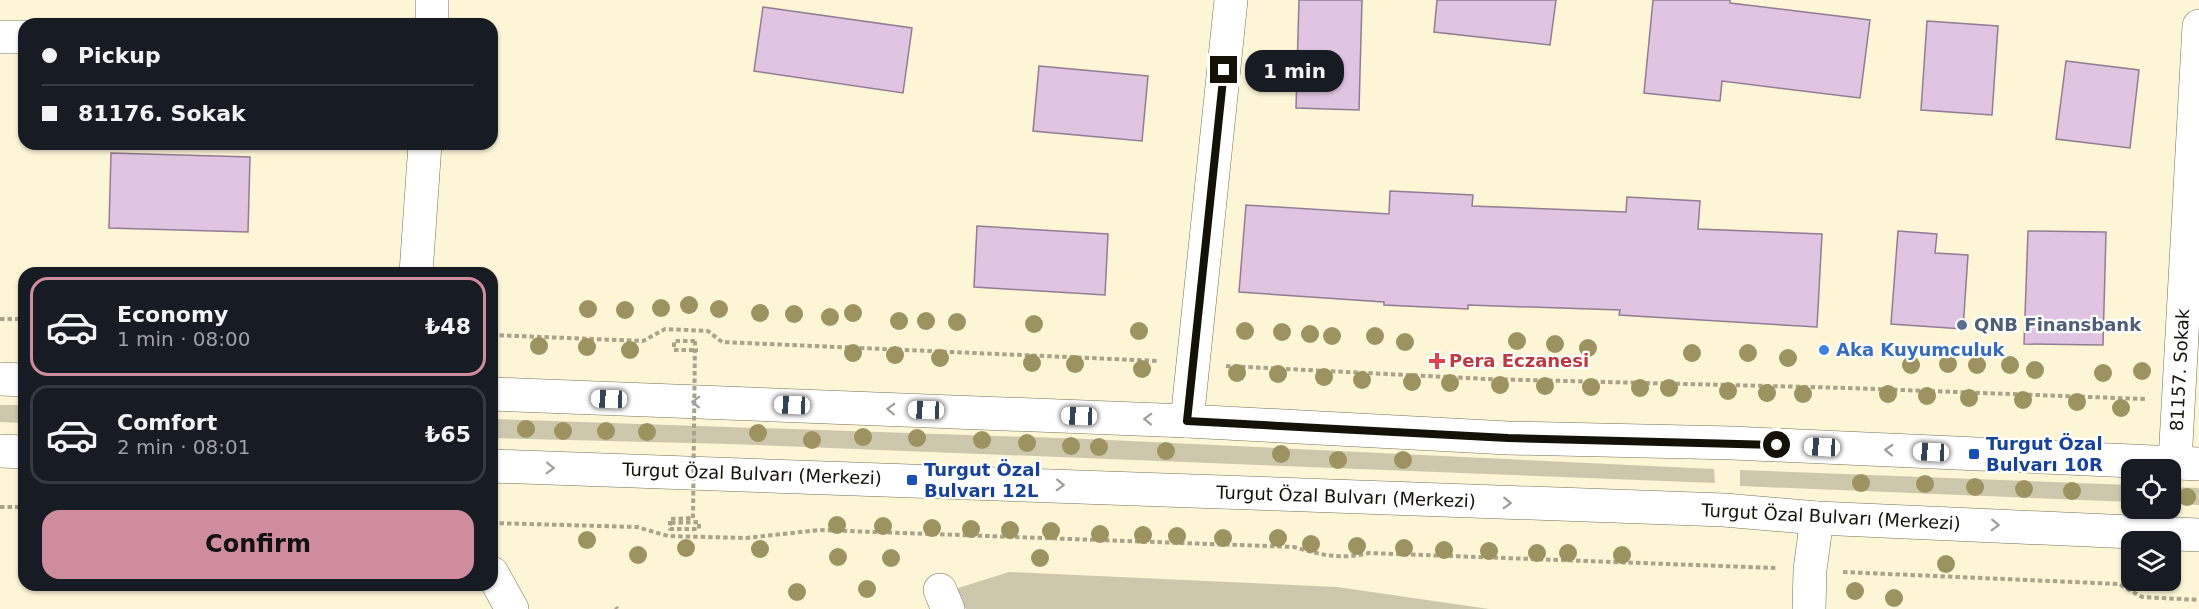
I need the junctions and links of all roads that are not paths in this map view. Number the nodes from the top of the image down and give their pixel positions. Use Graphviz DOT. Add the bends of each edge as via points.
graph roads {
  1 [pos="432,0"];
  2 [pos="1231,0"];
  3 [pos="432,18"];
  4 [pos="2199,26"];
  5 [pos="0,37"];
  6 [pos="18,37"];
  7 [pos="425,150"];
  8 [pos="416,267"];
  9 [pos="0,379"];
  10 [pos="18,380"];
  11 [pos="498,394"];
  12 [pos="1187,421"];
  13 [pos="0,451"];
  14 [pos="18,452"];
  15 [pos="2187,463"];
  16 [pos="498,466"];
  17 [pos="1816,518"];
  18 [pos="2199,535"];
  19 [pos="498,584"];
  20 [pos="512,609"];
  21 [pos="1809,609"];
  1 -- 3 [label="main road"];
  2 -- 12 [label="main road"];
  4 -- 15 [label="main road, 81157. Sokak"];
  5 -- 6 [label="main road"];
  7 -- 8 [label="main road"];
  9 -- 10 [label="main road"];
  12 -- 11 [label="main road, one-way"];
  15 -- 12 [label="main road, one-way" via="1732,443 1508,438"];
  13 -- 14 [label="main road"];
  16 -- 17 [label="main road, Turgut Özal Bulvarı (Merkezi), one-way" via="1724,510"];
  17 -- 18 [label="main road, Turgut Özal Bulvarı (Merkezi), one-way"];
  17 -- 21 [label="main road"];
  19 -- 20 [label="main road"];
}
